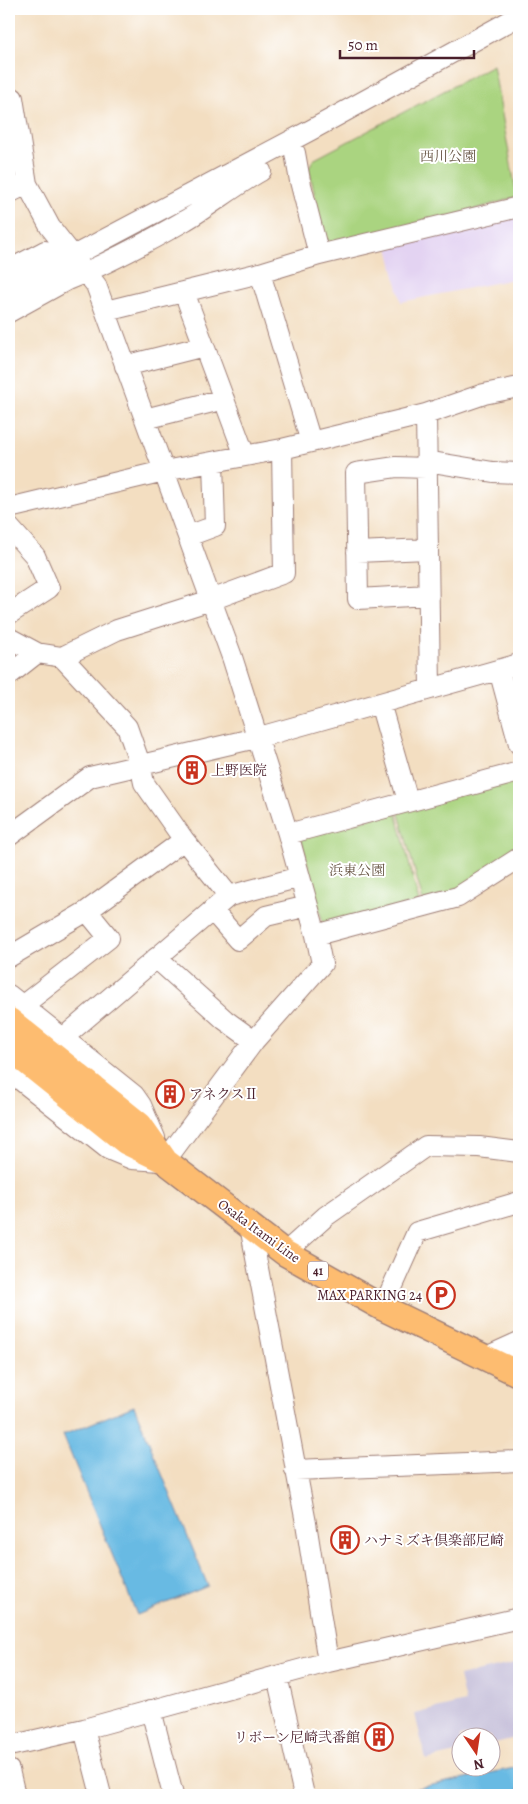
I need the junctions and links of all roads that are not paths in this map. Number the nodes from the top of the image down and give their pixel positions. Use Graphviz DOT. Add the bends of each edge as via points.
graph roads {
  1 [pos="519,16"];
  2 [pos="9,99"];
  3 [pos="312,130"];
  4 [pos="295,153"];
  5 [pos="27,184"];
  6 [pos="9,194"];
  7 [pos="519,207"];
  8 [pos="319,254"];
  9 [pos="72,256"];
  10 [pos="9,270"];
  11 [pos="85,273"];
  12 [pos="260,273"];
  13 [pos="67,280"];
  14 [pos="9,290"];
  15 [pos="184,292"];
  16 [pos="106,311"];
  17 [pos="9,312"];
  18 [pos="204,346"];
  19 [pos="125,366"];
  20 [pos="519,388"];
  21 [pos="224,399"];
  22 [pos="426,414"];
  23 [pos="145,419"];
  24 [pos="310,442"];
  25 [pos="282,449"];
  26 [pos="246,456"];
  27 [pos="213,462"];
  28 [pos="426,465"];
  29 [pos="164,471"];
  30 [pos="519,473"];
  31 [pos="9,508"];
  32 [pos="9,527"];
  33 [pos="188,536"];
  34 [pos="427,549"];
  35 [pos="357,552"];
  36 [pos="428,594"];
  37 [pos="211,600"];
  38 [pos="9,614"];
  39 [pos="9,638"];
  40 [pos="37,653"];
  41 [pos="62,657"];
  42 [pos="519,664"];
  43 [pos="499,670"];
  44 [pos="9,675"];
  45 [pos="430,689"];
  46 [pos="380,703"];
  47 [pos="256,738"];
  48 [pos="519,744"];
  49 [pos="140,764"];
  50 [pos="519,772"];
  51 [pos="408,801"];
  52 [pos="288,834"];
  53 [pos="9,836"];
  54 [pos="184,840"];
  55 [pos="519,858"];
  56 [pos="300,877"];
  57 [pos="229,896"];
  58 [pos="308,906"];
  59 [pos="212,910"];
  60 [pos="87,911"];
  61 [pos="316,935"];
  62 [pos="9,957"];
  63 [pos="156,958"];
  64 [pos="14,1032"];
  65 [pos="63,1038"];
  66 [pos="254,1041"];
  67 [pos="519,1152"];
  68 [pos="165,1161"];
  69 [pos="519,1202"];
  70 [pos="250,1226"];
  71 [pos="285,1252"];
  72 [pos="383,1308"];
  73 [pos="519,1342"];
  74 [pos="486,1357"];
  75 [pos="519,1374"];
  76 [pos="519,1461"];
  77 [pos="295,1470"];
  78 [pos="519,1618"];
  79 [pos="328,1662"];
  80 [pos="277,1676"];
  81 [pos="151,1710"];
  82 [pos="84,1729"];
  83 [pos="9,1746"];
  84 [pos="9,1770"];
  85 [pos="15,1795"];
  86 [pos="101,1795"];
  87 [pos="173,1795"];
  88 [pos="304,1795"];
  1 -- 3 [label="street"];
  2 -- 5 [label="street" via="13,98"];
  3 -- 4 [label="street"];
  3 -- 9 [label="street"];
  4 -- 8 [label="street"];
  4 -- 11 [label="street" via="246,179 185,221"];
  5 -- 6 [label="street"];
  5 -- 9 [label="street" via="50,227"];
  7 -- 8 [label="street"];
  8 -- 12 [label="street"];
  9 -- 10 [label="street" via="45,251"];
  9 -- 11 [label="street"];
  9 -- 13 [label="street"];
  9 -- 14 [label="street"];
  11 -- 13 [label="street"];
  11 -- 16 [label="street" via="96,286"];
  12 -- 15 [label="street"];
  12 -- 24 [label="street"];
  13 -- 17 [label="street"];
  15 -- 16 [label="street"];
  15 -- 18 [label="street"];
  16 -- 19 [label="street"];
  18 -- 19 [label="street"];
  18 -- 21 [label="street"];
  19 -- 23 [label="street"];
  20 -- 22 [label="street" via="484,394"];
  21 -- 23 [label="street"];
  21 -- 26 [label="street"];
  22 -- 24 [label="street"];
  22 -- 28 [label="street"];
  23 -- 29 [label="street"];
  24 -- 25 [label="street"];
  25 -- 26 [label="street"];
  25 -- 37 [label="street" via="284,574"];
  26 -- 27 [label="street"];
  27 -- 29 [label="street"];
  27 -- 33 [label="street" via="215,526"];
  28 -- 30 [label="street"];
  28 -- 34 [label="street"];
  28 -- 35 [label="street" via="356,473"];
  29 -- 31 [label="street"];
  29 -- 33 [label="street"];
  32 -- 38 [label="street" via="35,556 49,588"];
  33 -- 37 [label="street"];
  34 -- 35 [label="street"];
  34 -- 36 [label="street"];
  35 -- 36 [label="street" via="358,598"];
  36 -- 45 [label="street"];
  37 -- 41 [label="street" via="117,630"];
  37 -- 47 [label="street"];
  39 -- 40 [label="street"];
  40 -- 41 [label="street"];
  40 -- 44 [label="street"];
  41 -- 49 [label="street" via="127,727"];
  42 -- 43 [label="street"];
  43 -- 45 [label="street"];
  43 -- 48 [label="street"];
  45 -- 46 [label="street"];
  46 -- 47 [label="street"];
  46 -- 51 [label="street"];
  47 -- 49 [label="street"];
  47 -- 52 [label="street"];
  49 -- 53 [label="street" via="90,777"];
  49 -- 54 [label="street" via="144,783"];
  50 -- 51 [label="street"];
  51 -- 52 [label="street"];
  52 -- 56 [label="street"];
  54 -- 57 [label="street"];
  54 -- 60 [label="street"];
  55 -- 61 [label="street" via="458,898"];
  56 -- 57 [label="street"];
  56 -- 58 [label="street"];
  57 -- 59 [label="street"];
  58 -- 59 [label="street" via="266,916 238,940"];
  58 -- 61 [label="street"];
  59 -- 63 [label="street"];
  60 -- 62 [label="street"];
  60 -- 64 [label="street" via="109,938"];
  61 -- 66 [label="street" via="322,964"];
  63 -- 65 [label="street"];
  63 -- 66 [label="street"];
  64 -- 65 [label="street"];
  64 -- 68 [label="main road, Osaka Itami Line / 41" via="126,1142"];
  65 -- 68 [label="street" via="134,1095 147,1116"];
  66 -- 68 [label="street"];
  67 -- 71 [label="street" via="426,1146 326,1216"];
  68 -- 70 [label="main road, Osaka Itami Line / 41"];
  69 -- 72 [label="street" via="417,1232"];
  70 -- 71 [label="main road, Osaka Itami Line / 41"];
  70 -- 77 [label="street"];
  71 -- 72 [label="main road, Osaka Itami Line / 41"];
  72 -- 74 [label="main road, Osaka Itami Line / 41"];
  73 -- 74 [label="street"];
  74 -- 75 [label="main road, Osaka Itami Line / 41"];
  76 -- 77 [label="street"];
  77 -- 79 [label="street"];
  78 -- 79 [label="street"];
  79 -- 80 [label="street"];
  80 -- 81 [label="street"];
  80 -- 88 [label="street"];
  81 -- 82 [label="street"];
  81 -- 87 [label="street"];
  82 -- 83 [label="street"];
  82 -- 86 [label="street"];
  84 -- 85 [label="street"];
}
